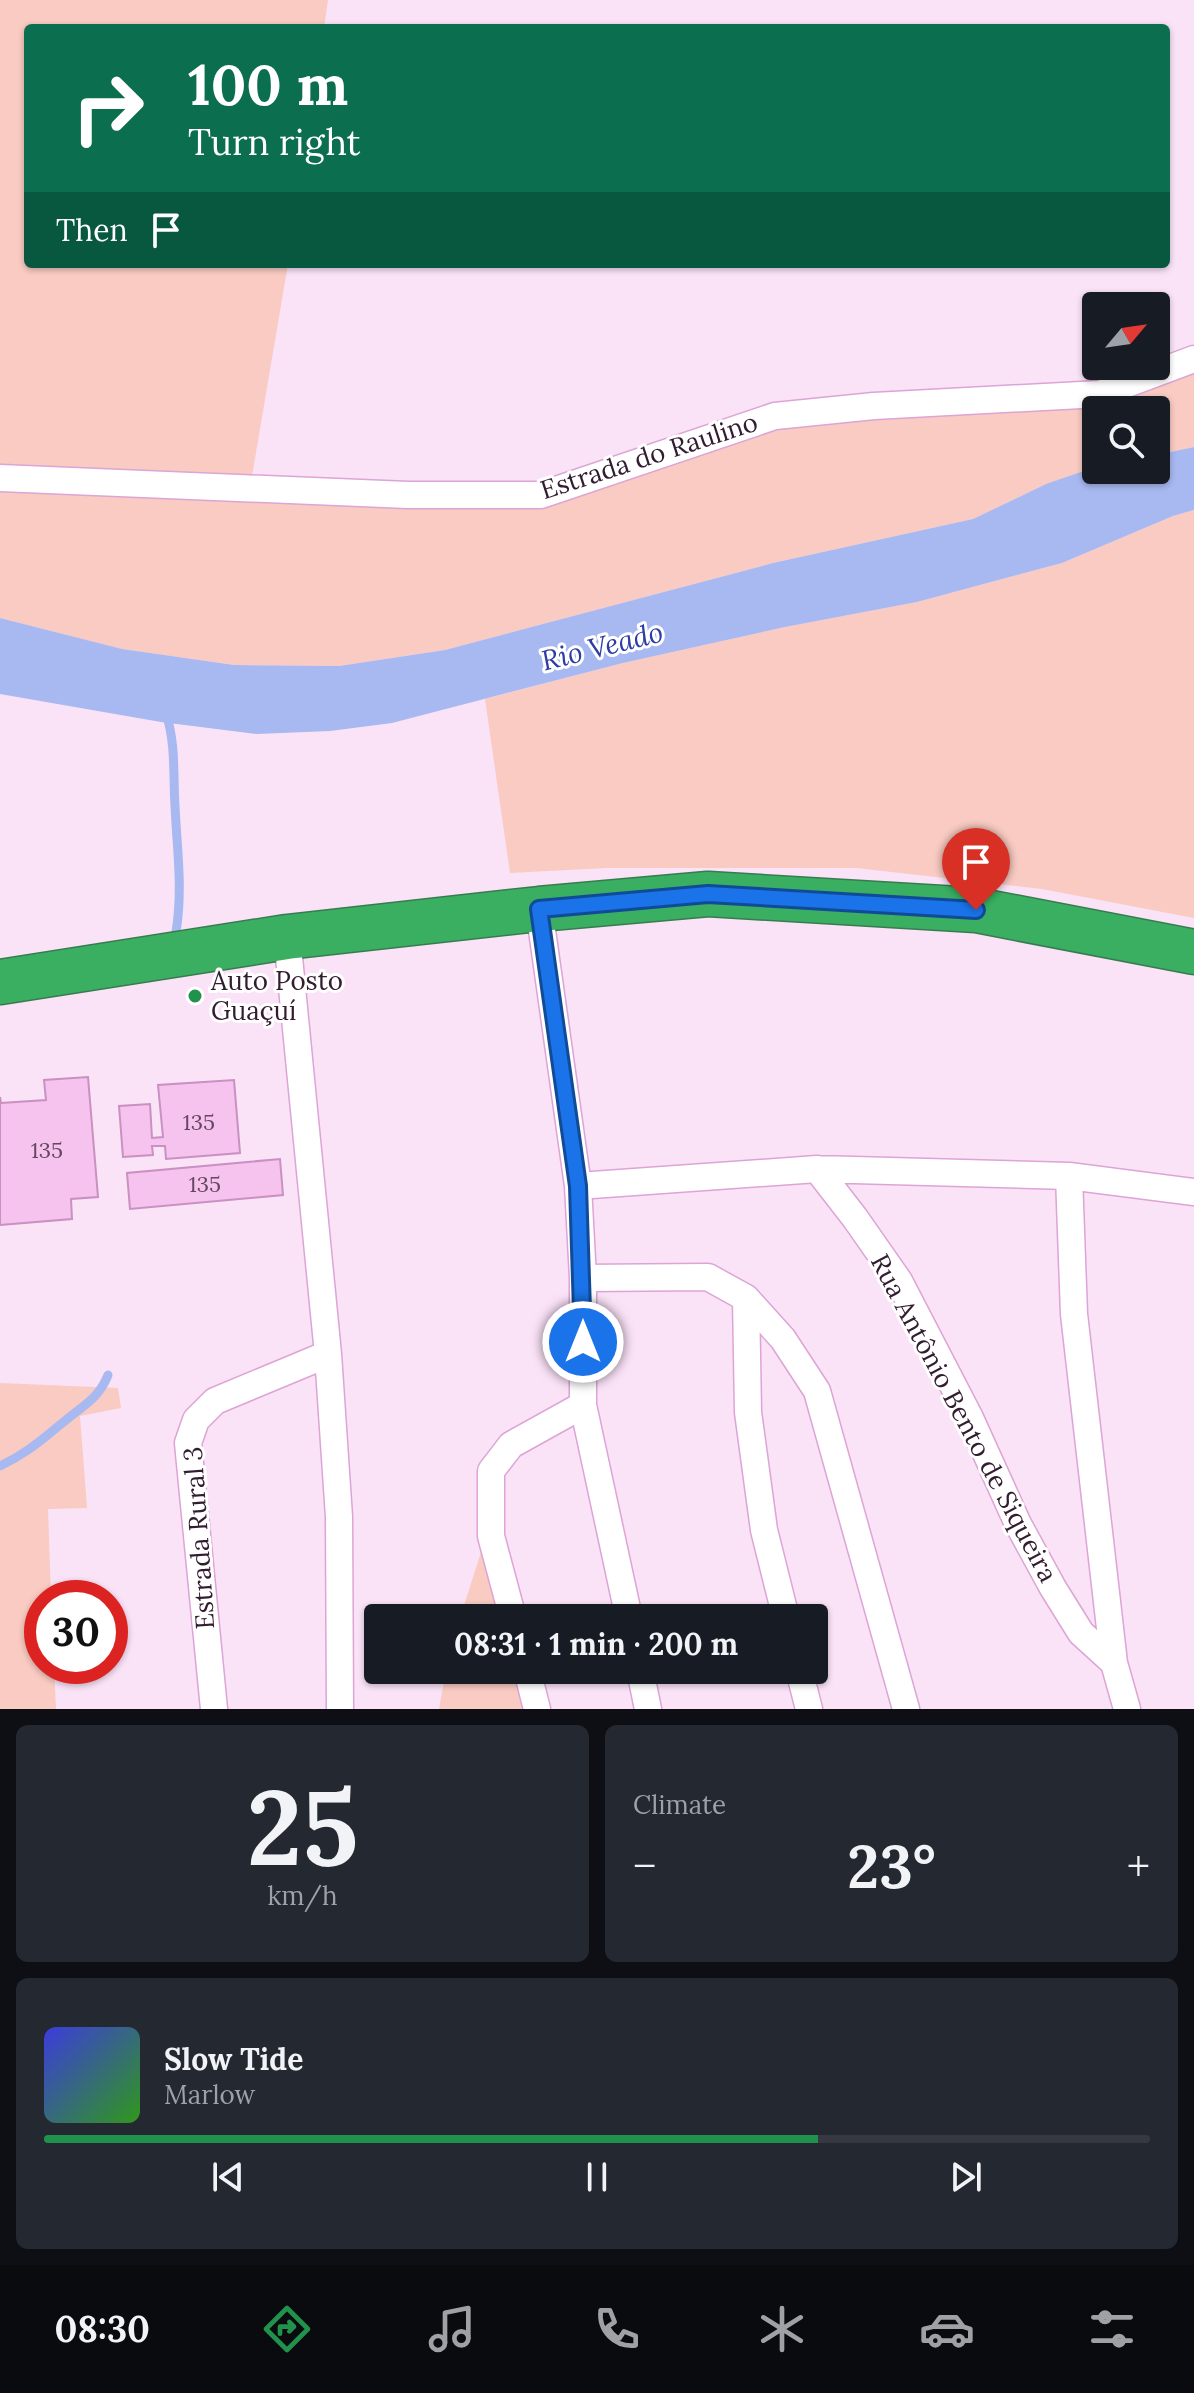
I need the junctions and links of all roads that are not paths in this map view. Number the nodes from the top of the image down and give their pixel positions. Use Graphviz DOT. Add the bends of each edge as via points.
graph roads {
  1 [pos="1194,359"];
  2 [pos="0,478"];
  3 [pos="539,909"];
  4 [pos="287,937"];
  5 [pos="1194,952"];
  6 [pos="0,982"];
  7 [pos="817,1169"];
  8 [pos="1069,1176"];
  9 [pos="578,1186"];
  10 [pos="1194,1192"];
  11 [pos="583,1278"];
  12 [pos="746,1298"];
  13 [pos="328,1354"];
  14 [pos="583,1405"];
  15 [pos="509,1604"];
  16 [pos="626,1604"];
  17 [pos="782,1604"];
  18 [pos="1114,1663"];
  19 [pos="531,1684"];
  20 [pos="643,1684"];
  21 [pos="803,1684"];
  22 [pos="214,1709"];
  23 [pos="340,1709"];
  24 [pos="537,1709"];
  25 [pos="648,1709"];
  26 [pos="809,1709"];
  27 [pos="906,1709"];
  28 [pos="1127,1709"];
  1 -- 2 [label="street, Estrada do Raulino" via="1100,394 775,416 541,495 408,495"];
  3 -- 4 [label="highway"];
  3 -- 5 [label="highway" via="708,894 976,910"];
  3 -- 9 [label="street"];
  4 -- 6 [label="highway"];
  4 -- 13 [label="street"];
  7 -- 8 [label="street"];
  7 -- 9 [label="street"];
  7 -- 18 [label="street, Rua Antônio Bento de Siqueira" via="899,1281 1053,1588 1081,1633"];
  8 -- 10 [label="street"];
  8 -- 18 [label="street" via="1074,1314"];
  9 -- 11 [label="street"];
  11 -- 12 [label="street" via="708,1277"];
  11 -- 14 [label="street"];
  12 -- 17 [label="street" via="748,1412 764,1530"];
  12 -- 27 [label="street" via="783,1339 817,1391"];
  13 -- 22 [label="street, Estrada Rural 3" via="215,1401 196,1420 188,1443"];
  13 -- 23 [label="street" via="339,1517"];
  14 -- 15 [label="street" via="511,1445 491,1471 491,1536"];
  14 -- 16 [label="street"];
  18 -- 28 [label="street"];
  19 -- 24 [label="street"];
  20 -- 25 [label="street"];
  21 -- 26 [label="street"];
}
